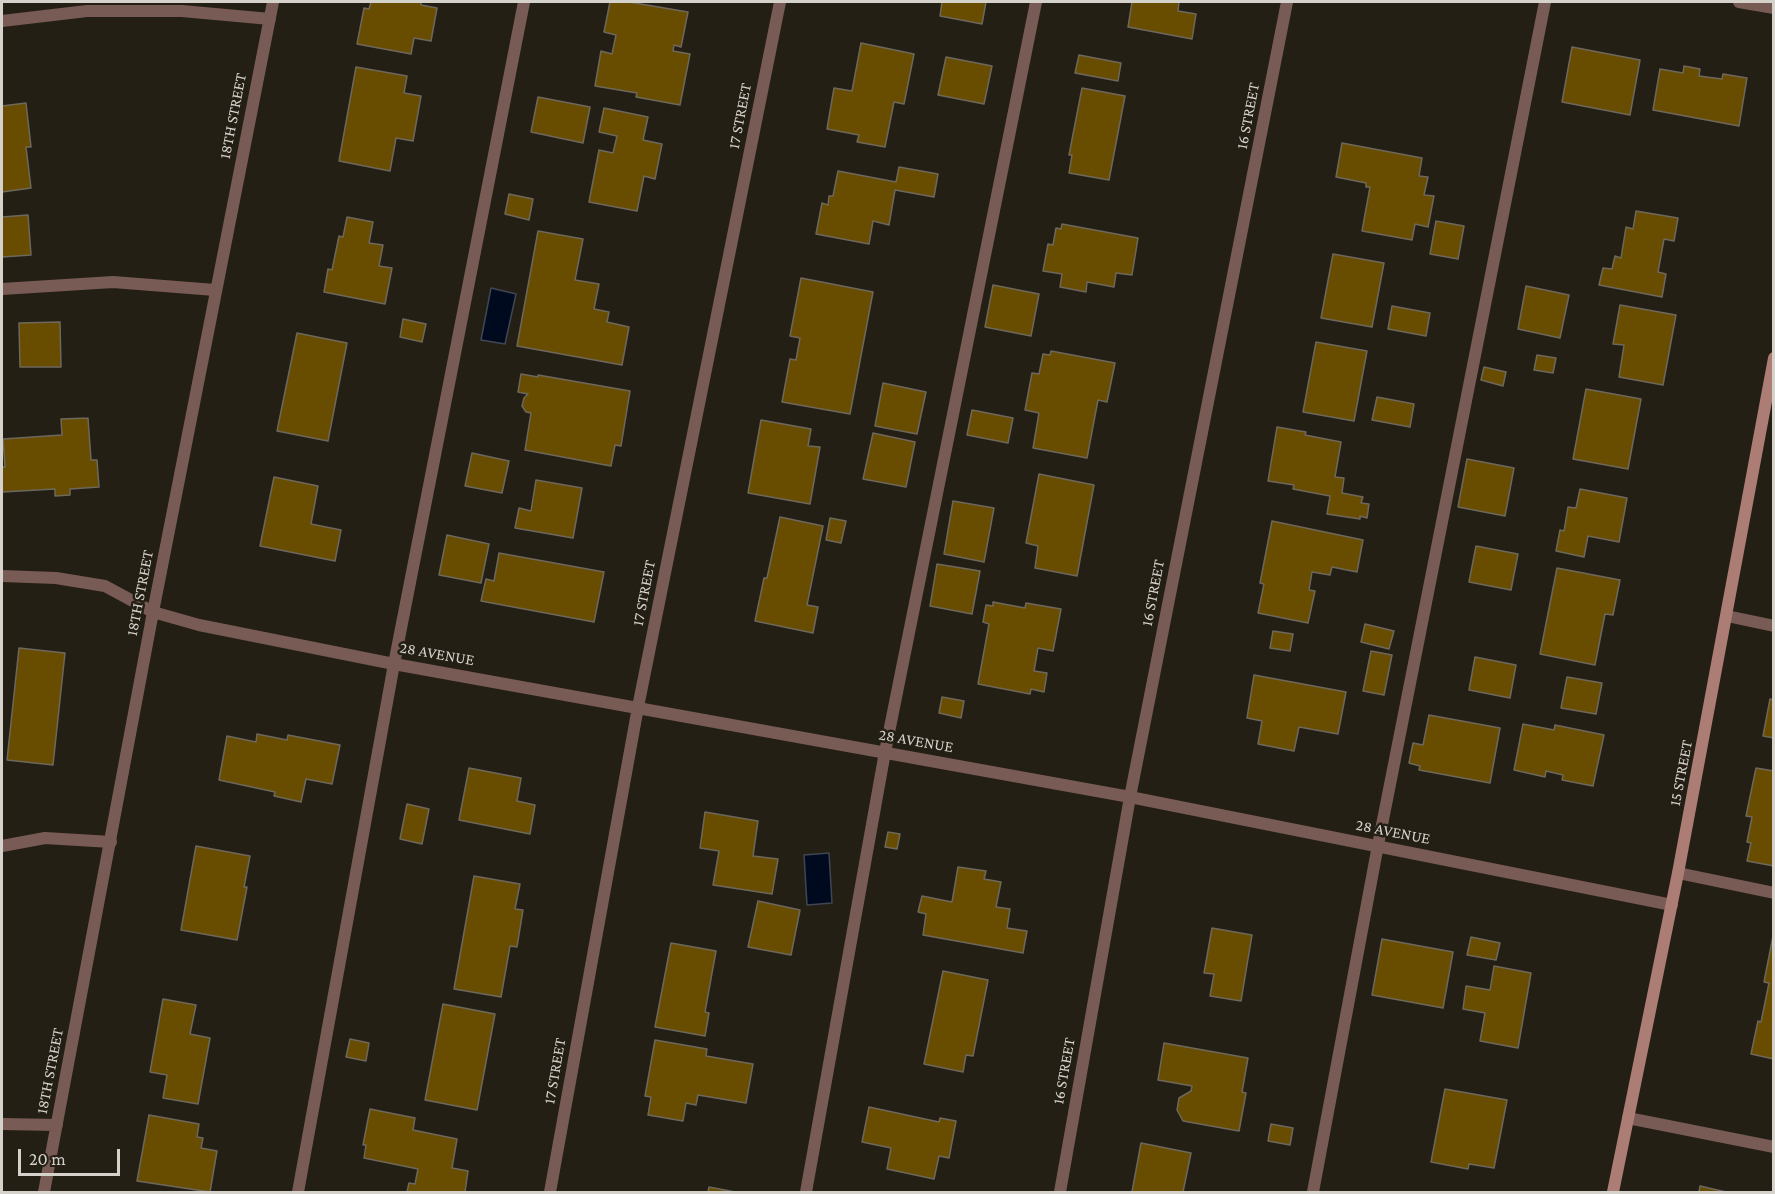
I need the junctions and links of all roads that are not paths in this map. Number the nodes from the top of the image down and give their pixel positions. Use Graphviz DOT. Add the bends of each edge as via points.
graph roads {
  1 [pos="273,2"];
  2 [pos="524,2"];
  3 [pos="780,2"];
  4 [pos="1036,2"];
  5 [pos="1287,2"];
  6 [pos="1545,2"];
  7 [pos="1739,2"];
  8 [pos="1773,8"];
  9 [pos="270,20"];
  10 [pos="2,21"];
  11 [pos="2,289"];
  12 [pos="215,290"];
  13 [pos="1773,358"];
  14 [pos="2,576"];
  15 [pos="153,612"];
  16 [pos="1727,616"];
  17 [pos="1773,626"];
  18 [pos="394,664"];
  19 [pos="638,707"];
  20 [pos="885,752"];
  21 [pos="1130,797"];
  22 [pos="111,842"];
  23 [pos="1378,845"];
  24 [pos="2,846"];
  25 [pos="1678,873"];
  26 [pos="1773,893"];
  27 [pos="1672,904"];
  28 [pos="1628,1118"];
  29 [pos="2,1124"];
  30 [pos="57,1125"];
  31 [pos="1773,1147"];
  32 [pos="44,1192"];
  33 [pos="298,1192"];
  34 [pos="550,1192"];
  35 [pos="806,1192"];
  36 [pos="1060,1192"];
  37 [pos="1313,1192"];
  38 [pos="1613,1192"];
  1 -- 9 [label="street, 18TH STREET"];
  2 -- 18 [label="street"];
  3 -- 19 [label="street, 17 STREET"];
  4 -- 20 [label="street"];
  5 -- 21 [label="street, 16 STREET"];
  6 -- 23 [label="street"];
  7 -- 8 [label="street"];
  9 -- 10 [label="street" via="182,11 87,11"];
  9 -- 12 [label="street, 18TH STREET"];
  11 -- 12 [label="street" via="113,282"];
  12 -- 15 [label="street, 18TH STREET"];
  13 -- 16 [label="street, 15 STREET"];
  14 -- 15 [label="street, 28 AVENUE" via="56,578 105,586"];
  15 -- 18 [label="street, 28 AVENUE" via="199,625"];
  15 -- 22 [label="street, 18TH STREET"];
  16 -- 17 [label="street"];
  16 -- 25 [label="street, 15 STREET"];
  18 -- 19 [label="street, 28 AVENUE"];
  18 -- 33 [label="street"];
  19 -- 20 [label="street, 28 AVENUE"];
  19 -- 34 [label="street, 17 STREET"];
  20 -- 21 [label="street, 28 AVENUE"];
  20 -- 35 [label="street"];
  21 -- 23 [label="street, 28 AVENUE"];
  21 -- 36 [label="street, 16 STREET"];
  22 -- 24 [label="street" via="45,838"];
  22 -- 30 [label="street, 18TH STREET"];
  23 -- 27 [label="street, 28 AVENUE"];
  23 -- 37 [label="street"];
  25 -- 26 [label="street"];
  25 -- 27 [label="street, 15 STREET"];
  27 -- 28 [label="street, 15 STREET"];
  28 -- 31 [label="street"];
  28 -- 38 [label="street, 15 STREET"];
  29 -- 30 [label="street"];
  30 -- 32 [label="street, 18TH STREET"];
}
